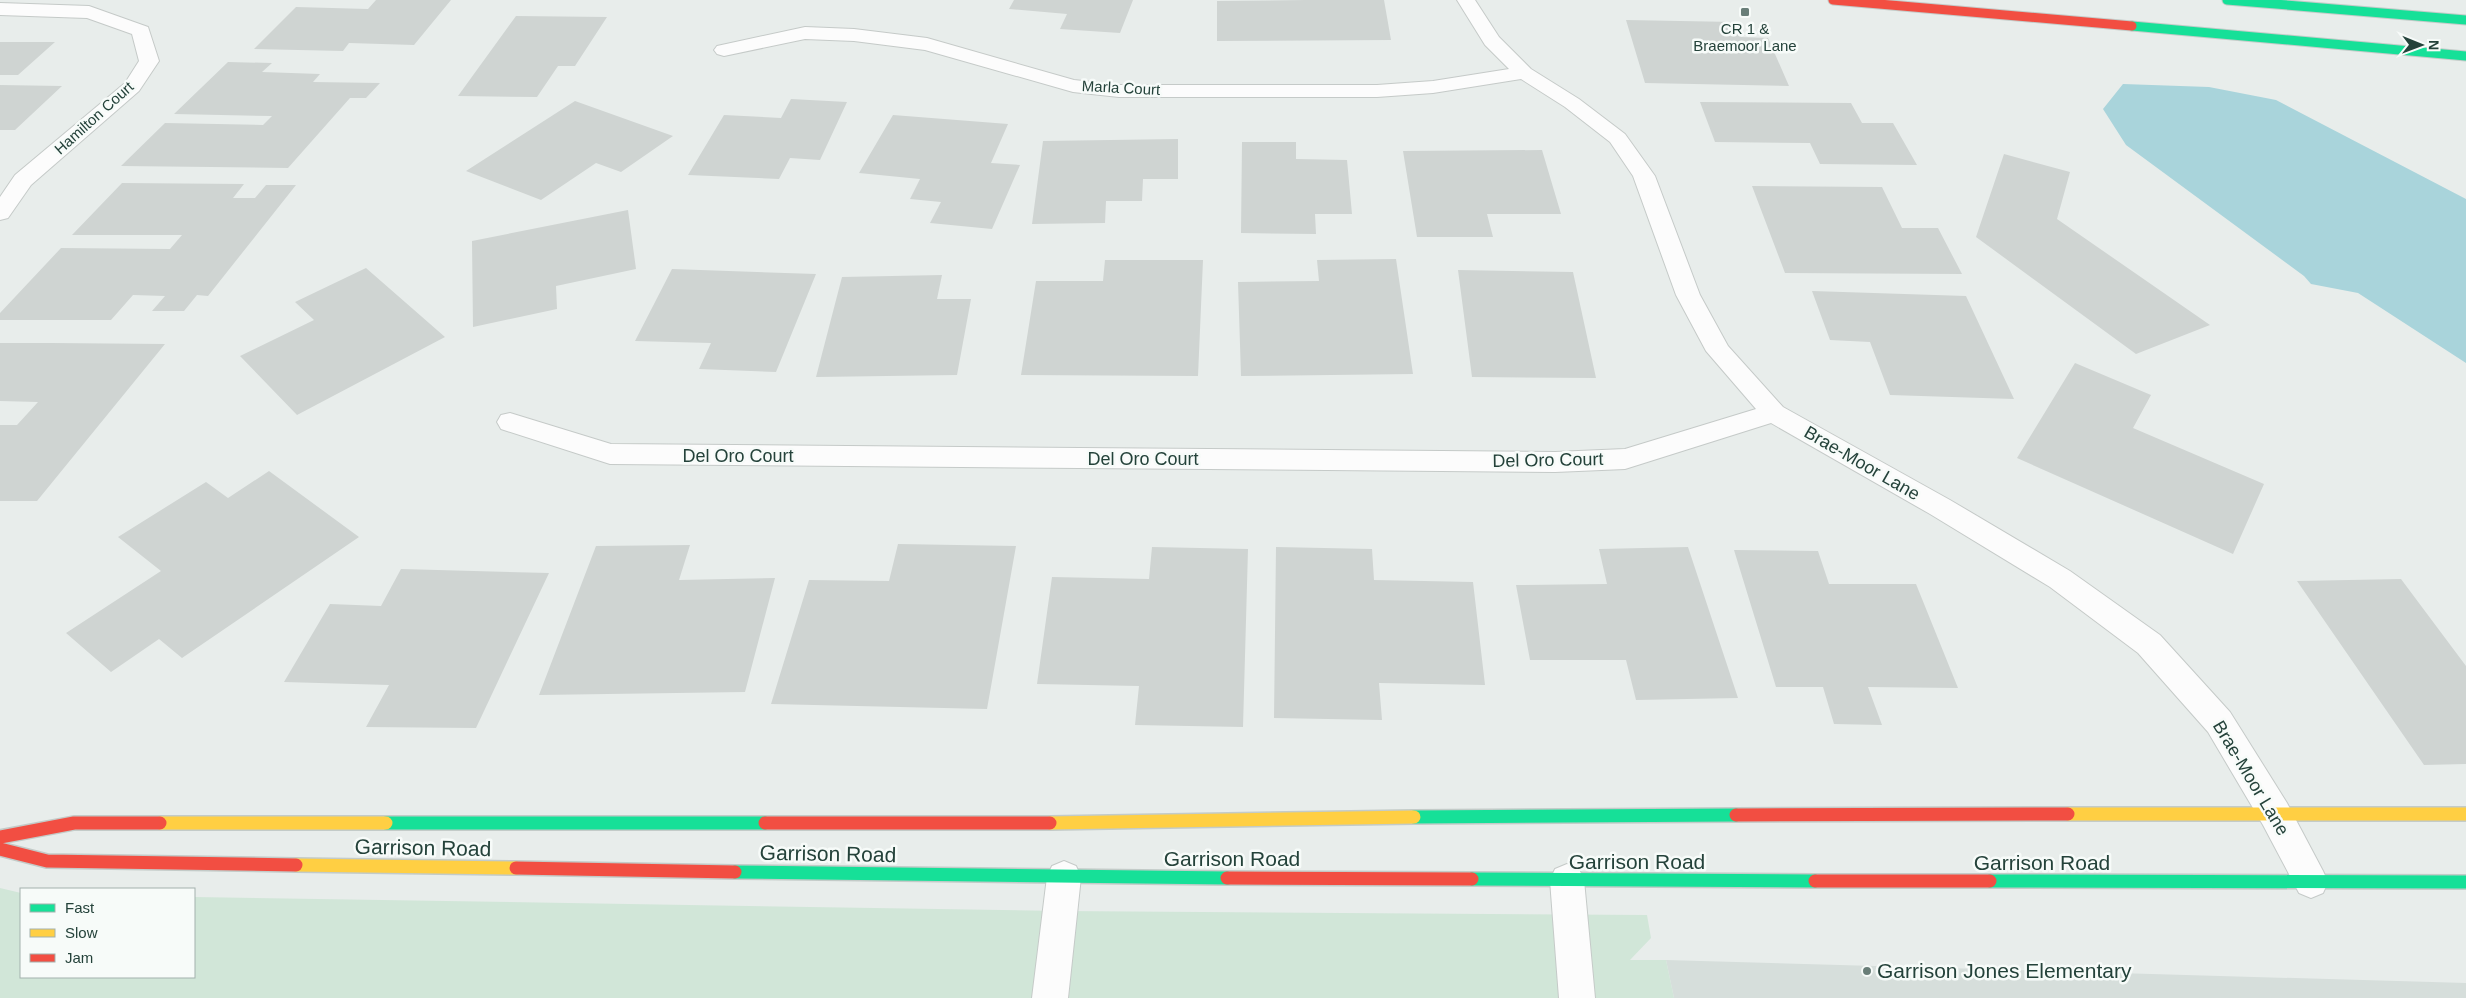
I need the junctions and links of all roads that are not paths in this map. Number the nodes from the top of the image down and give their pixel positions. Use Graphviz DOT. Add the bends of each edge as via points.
graph roads {
  1 [pos="1466,0"];
  2 [pos="1833,0"];
  3 [pos="2227,0"];
  4 [pos="0,9"];
  5 [pos="2466,20"];
  6 [pos="724,50"];
  7 [pos="2466,56"];
  8 [pos="1524,73"];
  9 [pos="0,213"];
  10 [pos="1774,414"];
  11 [pos="510,422"];
  12 [pos="2275,814"];
  13 [pos="2466,814"];
  14 [pos="0,837"];
  15 [pos="0,849"];
  16 [pos="1064,877"];
  17 [pos="1567,880"];
  18 [pos="2311,882"];
  19 [pos="2466,882"];
  20 [pos="1050,998"];
  21 [pos="1577,998"];
  1 -- 8 [label="street, Brae-Moor Lane" via="1492,41"];
  2 -- 7 [label="street"];
  3 -- 5 [label="street"];
  4 -- 9 [label="street, Hamilton Court" via="89,12 141,31 149,61 132,87 22,180"];
  6 -- 8 [label="street, Marla Court" via="805,33 854,35 927,44 1073,86 1119,91 1377,91 1433,87"];
  8 -- 10 [label="street, Brae-Moor Lane" via="1572,103 1618,138 1644,176 1688,294 1718,351"];
  10 -- 11 [label="street, Del Oro Court" via="1625,458 1555,462 610,454"];
  10 -- 12 [label="street, Brae-Moor Lane" via="2060,579 2149,644 2220,722"];
  12 -- 13 [label="street, Garrison Road"];
  12 -- 14 [label="street, Garrison Road" via="1562,815 1066,823 74,823"];
  12 -- 18 [label="street, Brae-Moor Lane"];
  15 -- 16 [label="street, Garrison Road" via="47,860"];
  16 -- 17 [label="street, Garrison Road"];
  16 -- 20 [label="street"];
  17 -- 18 [label="street, Garrison Road"];
  17 -- 21 [label="street"];
  18 -- 19 [label="street, Garrison Road"];
}
